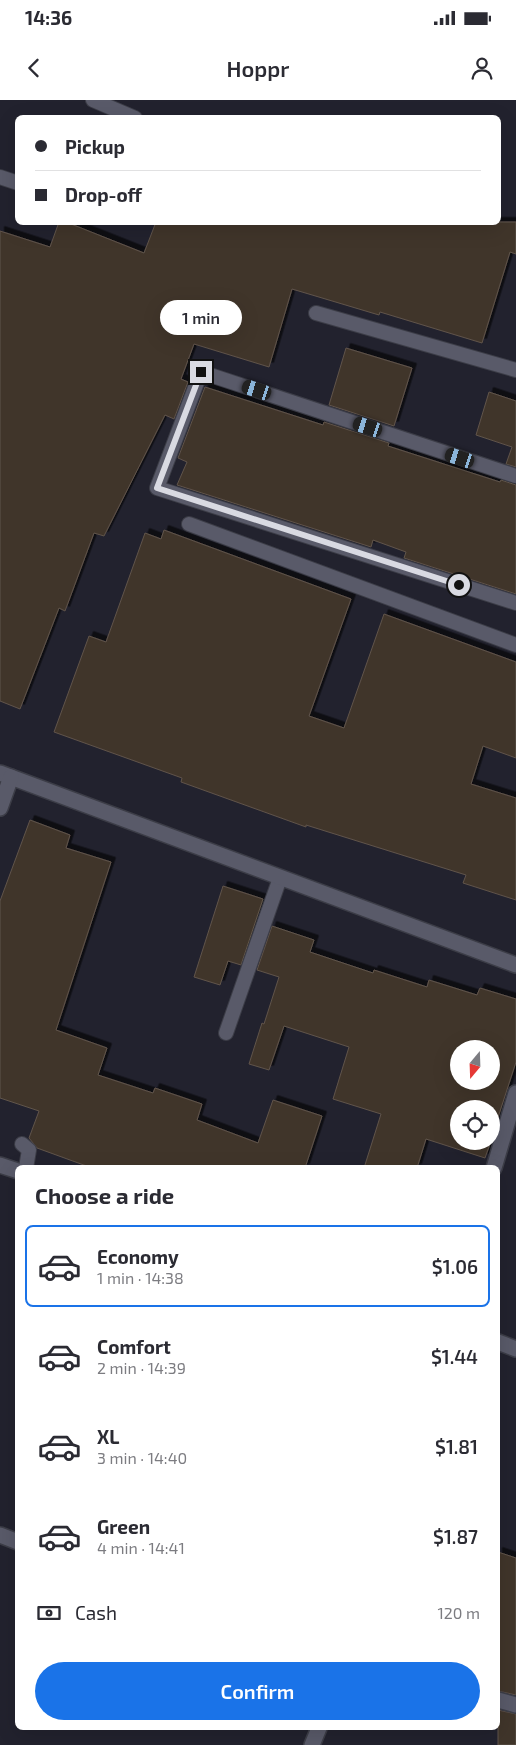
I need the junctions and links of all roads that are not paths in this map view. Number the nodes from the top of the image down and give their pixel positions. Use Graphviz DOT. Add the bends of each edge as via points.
graph roads {
  1 [pos="93,100"];
  2 [pos="128,115"];
  3 [pos="0,177"];
  4 [pos="15,182"];
  5 [pos="316,313"];
  6 [pos="516,370"];
  7 [pos="516,476"];
  8 [pos="189,524"];
  9 [pos="516,603"];
  10 [pos="516,645"];
  11 [pos="5,775"];
  12 [pos="0,808"];
  13 [pos="280,878"];
  14 [pos="516,966"];
  15 [pos="226,1033"];
  16 [pos="516,1093"];
  17 [pos="22,1144"];
  18 [pos="0,1165"];
  19 [pos="27,1165"];
  20 [pos="495,1165"];
  21 [pos="15,1170"];
  22 [pos="500,1343"];
  23 [pos="516,1348"];
  24 [pos="0,1535"];
  25 [pos="15,1541"];
  26 [pos="500,1701"];
  27 [pos="516,1705"];
  28 [pos="318,1730"];
  29 [pos="312,1745"];
  1 -- 2 [label="lane"];
  3 -- 4 [label="lane"];
  5 -- 6 [label="lane"];
  7 -- 9 [label="lane" via="201,372 157,488"];
  8 -- 10 [label="lane"];
  11 -- 12 [label="street"];
  11 -- 13 [label="street"];
  13 -- 14 [label="street"];
  13 -- 15 [label="lane"];
  16 -- 20 [label="street"];
  17 -- 19 [label="lane" via="30,1150"];
  18 -- 21 [label="street"];
  22 -- 23 [label="street"];
  24 -- 25 [label="street"];
  26 -- 27 [label="street"];
  28 -- 29 [label="street"];
}
